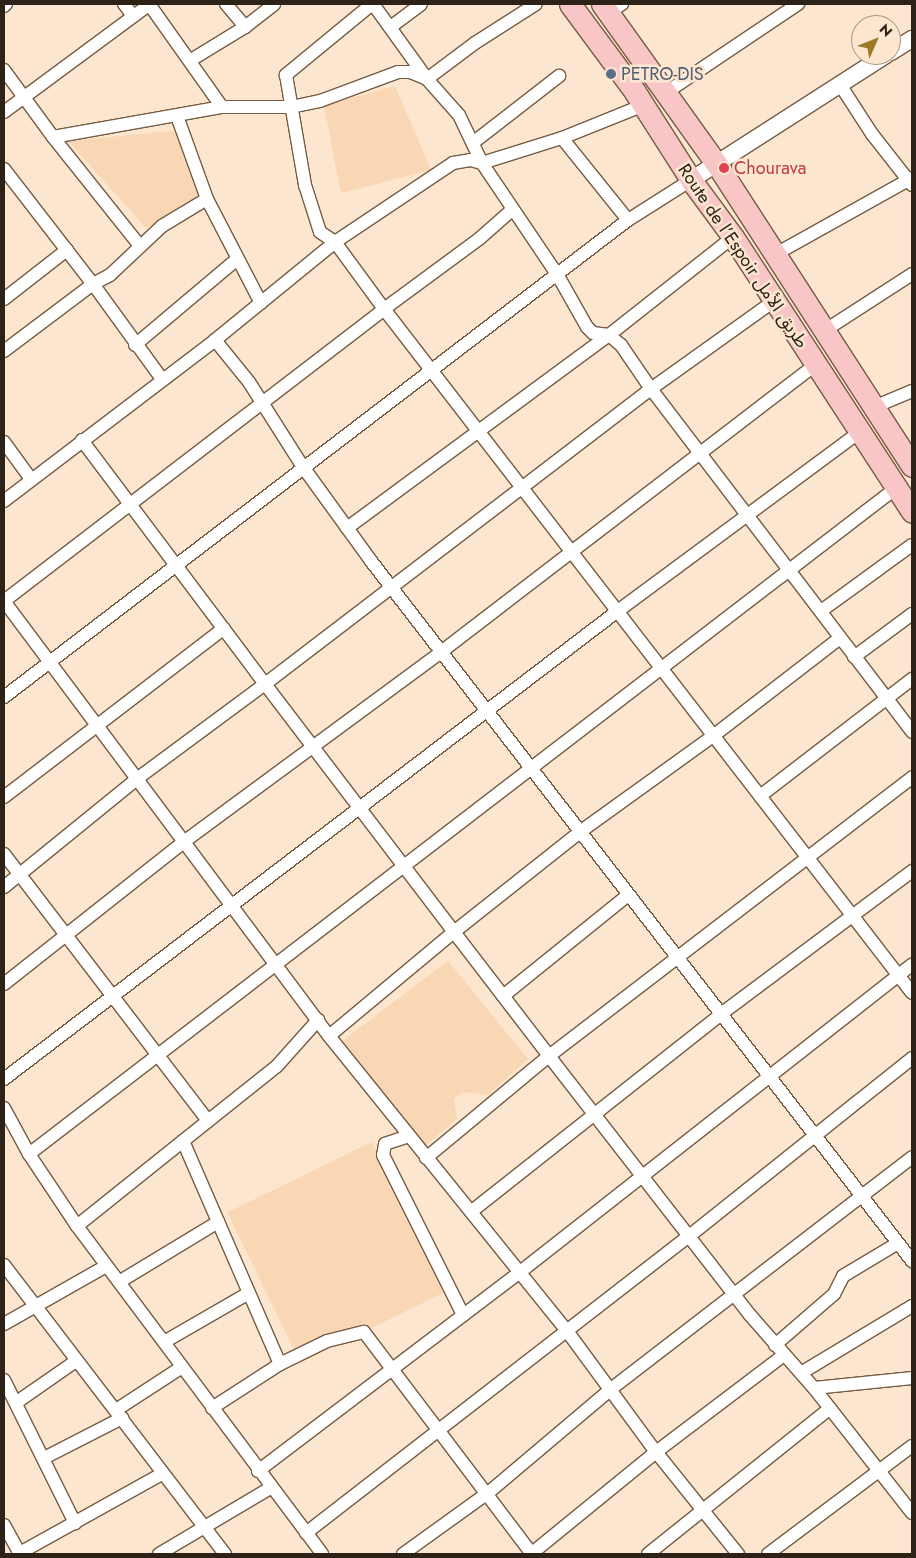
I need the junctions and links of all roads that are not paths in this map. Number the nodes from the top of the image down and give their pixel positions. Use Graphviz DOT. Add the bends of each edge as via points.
graph roads {
  1 [pos="124,4"];
  2 [pos="149,4"];
  3 [pos="226,4"];
  4 [pos="274,4"];
  5 [pos="373,4"];
  6 [pos="421,4"];
  7 [pos="536,4"];
  8 [pos="570,4"];
  9 [pos="798,4"];
  10 [pos="611,7"];
  11 [pos="133,16"];
  12 [pos="392,26"];
  13 [pos="245,27"];
  14 [pos="912,39"];
  15 [pos="901,46"];
  16 [pos="191,60"];
  17 [pos="869,65"];
  18 [pos="4,70"];
  19 [pos="559,76"];
  20 [pos="427,80"];
  21 [pos="839,83"];
  22 [pos="667,92"];
  23 [pos="21,98"];
  24 [pos="644,105"];
  25 [pos="222,107"];
  26 [pos="291,107"];
  27 [pos="4,112"];
  28 [pos="177,116"];
  29 [pos="53,137"];
  30 [pos="562,138"];
  31 [pos="474,142"];
  32 [pos="482,163"];
  33 [pos="716,163"];
  34 [pos="4,169"];
  35 [pos="691,180"];
  36 [pos="911,181"];
  37 [pos="206,198"];
  38 [pos="513,209"];
  39 [pos="628,220"];
  40 [pos="733,237"];
  41 [pos="335,242"];
  42 [pos="140,246"];
  43 [pos="67,250"];
  44 [pos="774,255"];
  45 [pos="236,259"];
  46 [pos="557,274"];
  47 [pos="912,274"];
  48 [pos="93,284"];
  49 [pos="4,299"];
  50 [pos="774,301"];
  51 [pos="261,303"];
  52 [pos="384,309"];
  53 [pos="824,331"];
  54 [pos="609,335"];
  55 [pos="215,340"];
  56 [pos="135,345"];
  57 [pos="4,351"];
  58 [pos="817,364"];
  59 [pos="432,373"];
  60 [pos="162,379"];
  61 [pos="650,389"];
  62 [pos="912,391"];
  63 [pos="262,404"];
  64 [pos="874,407"];
  65 [pos="478,430"];
  66 [pos="860,432"];
  67 [pos="82,440"];
  68 [pos="4,442"];
  69 [pos="701,453"];
  70 [pos="912,466"];
  71 [pos="304,467"];
  72 [pos="31,479"];
  73 [pos="523,487"];
  74 [pos="896,488"];
  75 [pos="4,501"];
  76 [pos="130,504"];
  77 [pos="912,512"];
  78 [pos="746,515"];
  79 [pos="347,528"];
  80 [pos="912,545"];
  81 [pos="570,551"];
  82 [pos="176,566"];
  83 [pos="788,572"];
  84 [pos="392,588"];
  85 [pos="4,601"];
  86 [pos="821,611"];
  87 [pos="616,612"];
  88 [pos="912,614"];
  89 [pos="224,628"];
  90 [pos="840,638"];
  91 [pos="441,652"];
  92 [pos="854,656"];
  93 [pos="50,661"];
  94 [pos="661,669"];
  95 [pos="912,679"];
  96 [pos="265,684"];
  97 [pos="4,697"];
  98 [pos="886,697"];
  99 [pos="489,710"];
  100 [pos="97,723"];
  101 [pos="912,732"];
  102 [pos="713,736"];
  103 [pos="313,748"];
  104 [pos="532,766"];
  105 [pos="912,777"];
  106 [pos="138,778"];
  107 [pos="760,796"];
  108 [pos="4,797"];
  109 [pos="359,810"];
  110 [pos="580,832"];
  111 [pos="185,841"];
  112 [pos="4,854"];
  113 [pos="809,857"];
  114 [pos="404,868"];
  115 [pos="912,871"];
  116 [pos="20,876"];
  117 [pos="4,887"];
  118 [pos="628,895"];
  119 [pos="233,904"];
  120 [pos="852,916"];
  121 [pos="454,932"];
  122 [pos="66,936"];
  123 [pos="676,955"];
  124 [pos="276,962"];
  125 [pos="912,965"];
  126 [pos="898,975"];
  127 [pos="4,984"];
  128 [pos="912,993"];
  129 [pos="111,995"];
  130 [pos="502,996"];
  131 [pos="722,1014"];
  132 [pos="318,1020"];
  133 [pos="329,1036"];
  134 [pos="156,1056"];
  135 [pos="548,1056"];
  136 [pos="912,1058"];
  137 [pos="769,1077"];
  138 [pos="4,1079"];
  139 [pos="4,1108"];
  140 [pos="595,1114"];
  141 [pos="208,1121"];
  142 [pos="814,1134"];
  143 [pos="409,1136"];
  144 [pos="183,1141"];
  145 [pos="29,1154"];
  146 [pos="912,1157"];
  147 [pos="426,1158"];
  148 [pos="643,1176"];
  149 [pos="861,1195"];
  150 [pos="472,1211"];
  151 [pos="218,1222"];
  152 [pos="77,1226"];
  153 [pos="688,1237"];
  154 [pos="898,1243"];
  155 [pos="911,1256"];
  156 [pos="4,1265"];
  157 [pos="106,1266"];
  158 [pos="520,1272"];
  159 [pos="119,1282"];
  160 [pos="249,1293"];
  161 [pos="734,1294"];
  162 [pos="912,1306"];
  163 [pos="34,1307"];
  164 [pos="463,1315"];
  165 [pos="4,1324"];
  166 [pos="567,1331"];
  167 [pos="164,1342"];
  168 [pos="775,1345"];
  169 [pos="784,1356"];
  170 [pos="76,1360"];
  171 [pos="280,1364"];
  172 [pos="182,1367"];
  173 [pos="393,1369"];
  174 [pos="801,1374"];
  175 [pos="912,1378"];
  176 [pos="4,1380"];
  177 [pos="814,1388"];
  178 [pos="611,1390"];
  179 [pos="17,1402"];
  180 [pos="212,1408"];
  181 [pos="830,1408"];
  182 [pos="119,1414"];
  183 [pos="440,1430"];
  184 [pos="912,1446"];
  185 [pos="656,1452"];
  186 [pos="44,1458"];
  187 [pos="879,1470"];
  188 [pos="258,1471"];
  189 [pos="162,1474"];
  190 [pos="272,1487"];
  191 [pos="488,1492"];
  192 [pos="702,1510"];
  193 [pos="912,1513"];
  194 [pos="75,1523"];
  195 [pos="4,1525"];
  196 [pos="205,1527"];
  197 [pos="306,1534"];
  198 [pos="19,1554"];
  199 [pos="158,1554"];
  200 [pos="225,1554"];
  201 [pos="322,1554"];
  202 [pos="403,1554"];
  203 [pos="532,1554"];
  204 [pos="648,1554"];
  205 [pos="738,1554"];
  206 [pos="768,1554"];
  1 -- 11 [label="street"];
  2 -- 11 [label="street"];
  2 -- 16 [label="street"];
  3 -- 13 [label="street"];
  4 -- 13 [label="street"];
  5 -- 12 [label="street"];
  5 -- 26 [label="street" via="290,70 285,82"];
  6 -- 12 [label="street"];
  7 -- 20 [label="street" via="475,43"];
  8 -- 24 [label="highway, Route de l’Espoir طريق الأمل"];
  9 -- 22 [label="street"];
  10 -- 22 [label="highway, Route de l’Espoir طريق الأمل"];
  11 -- 23 [label="street"];
  12 -- 20 [label="street"];
  13 -- 16 [label="street"];
  14 -- 15 [label="street"];
  16 -- 25 [label="street"];
  17 -- 21 [label="street"];
  18 -- 23 [label="street"];
  19 -- 31 [label="street"];
  20 -- 26 [label="street" via="410,72 398,72 320,101"];
  20 -- 31 [label="street" via="449,100"];
  21 -- 33 [label="street"];
  21 -- 36 [label="street" via="872,134"];
  22 -- 33 [label="highway, Route de l’Espoir طريق الأمل"];
  23 -- 27 [label="street"];
  23 -- 29 [label="street"];
  24 -- 30 [label="street"];
  24 -- 35 [label="highway, Route de l’Espoir طريق الأمل"];
  25 -- 26 [label="street"];
  25 -- 28 [label="street"];
  26 -- 41 [label="street" via="305,185 316,221 322,234"];
  28 -- 29 [label="street"];
  28 -- 37 [label="street"];
  29 -- 42 [label="street"];
  30 -- 32 [label="street"];
  30 -- 39 [label="street"];
  31 -- 32 [label="street"];
  32 -- 38 [label="street"];
  32 -- 41 [label="street" via="470,160 452,163"];
  33 -- 35 [label="street"];
  33 -- 44 [label="highway, Route de l’Espoir طريق الأمل"];
  34 -- 43 [label="street"];
  35 -- 39 [label="street"];
  35 -- 40 [label="highway, Route de l’Espoir طريق الأمل"];
  36 -- 44 [label="street"];
  37 -- 42 [label="street" via="174,217"];
  37 -- 45 [label="street"];
  38 -- 46 [label="street"];
  38 -- 52 [label="street" via="472,245"];
  39 -- 46 [label="street"];
  40 -- 50 [label="highway, Route de l’Espoir طريق الأمل"];
  40 -- 54 [label="street"];
  41 -- 51 [label="street"];
  41 -- 52 [label="street"];
  42 -- 48 [label="street" via="110,275"];
  43 -- 48 [label="street"];
  43 -- 49 [label="street"];
  44 -- 53 [label="highway, Route de l’Espoir طريق الأمل"];
  45 -- 51 [label="street"];
  45 -- 56 [label="street"];
  46 -- 54 [label="street" via="587,327 594,334"];
  46 -- 59 [label="street"];
  47 -- 53 [label="street"];
  48 -- 56 [label="street"];
  48 -- 57 [label="street"];
  50 -- 58 [label="highway, Route de l’Espoir طريق الأمل"];
  50 -- 61 [label="street"];
  51 -- 55 [label="street"];
  52 -- 59 [label="street"];
  52 -- 63 [label="street"];
  53 -- 64 [label="highway, Route de l’Espoir طريق الأمل"];
  54 -- 61 [label="street" via="621,345"];
  54 -- 65 [label="street"];
  55 -- 60 [label="street"];
  55 -- 63 [label="street"];
  56 -- 60 [label="street"];
  58 -- 66 [label="highway, Route de l’Espoir طريق الأمل"];
  58 -- 69 [label="street"];
  59 -- 65 [label="street"];
  59 -- 71 [label="street"];
  60 -- 67 [label="street"];
  61 -- 69 [label="street"];
  61 -- 73 [label="street"];
  62 -- 64 [label="street"];
  63 -- 71 [label="street"];
  63 -- 76 [label="street"];
  64 -- 70 [label="highway, Route de l’Espoir طريق الأمل"];
  65 -- 73 [label="street"];
  65 -- 79 [label="street"];
  66 -- 74 [label="highway, Route de l’Espoir طريق الأمل"];
  66 -- 78 [label="street"];
  67 -- 72 [label="street"];
  67 -- 76 [label="street"];
  68 -- 72 [label="street"];
  69 -- 78 [label="street"];
  69 -- 81 [label="street"];
  71 -- 79 [label="street"];
  71 -- 82 [label="street"];
  72 -- 75 [label="street"];
  73 -- 81 [label="street"];
  73 -- 84 [label="street"];
  74 -- 77 [label="highway, Route de l’Espoir طريق الأمل"];
  74 -- 83 [label="street"];
  76 -- 82 [label="street"];
  76 -- 85 [label="street"];
  78 -- 83 [label="street"];
  78 -- 87 [label="street"];
  79 -- 84 [label="street"];
  80 -- 86 [label="street"];
  81 -- 87 [label="street"];
  81 -- 91 [label="street"];
  82 -- 89 [label="street"];
  82 -- 93 [label="street"];
  83 -- 86 [label="street"];
  83 -- 94 [label="street"];
  84 -- 91 [label="street"];
  84 -- 96 [label="street"];
  85 -- 93 [label="street"];
  86 -- 90 [label="street"];
  87 -- 94 [label="street"];
  87 -- 99 [label="street"];
  88 -- 92 [label="street"];
  89 -- 96 [label="street"];
  89 -- 100 [label="street"];
  90 -- 92 [label="street"];
  90 -- 102 [label="street"];
  91 -- 99 [label="street"];
  91 -- 103 [label="street"];
  92 -- 98 [label="street"];
  93 -- 97 [label="street"];
  93 -- 100 [label="street"];
  94 -- 102 [label="street"];
  94 -- 104 [label="street"];
  95 -- 98 [label="street"];
  96 -- 103 [label="street"];
  96 -- 106 [label="street"];
  98 -- 101 [label="street"];
  98 -- 107 [label="street"];
  99 -- 104 [label="street"];
  99 -- 109 [label="street"];
  100 -- 106 [label="street"];
  100 -- 108 [label="street"];
  102 -- 107 [label="street"];
  102 -- 110 [label="street"];
  103 -- 109 [label="street"];
  103 -- 111 [label="street"];
  104 -- 110 [label="street"];
  104 -- 114 [label="street"];
  105 -- 113 [label="street"];
  106 -- 111 [label="street"];
  106 -- 116 [label="street"];
  107 -- 113 [label="street"];
  109 -- 114 [label="street"];
  109 -- 119 [label="street"];
  110 -- 118 [label="street"];
  110 -- 121 [label="street"];
  111 -- 119 [label="street"];
  111 -- 122 [label="street"];
  112 -- 116 [label="street"];
  113 -- 120 [label="street"];
  113 -- 123 [label="street"];
  114 -- 121 [label="street"];
  114 -- 124 [label="street"];
  115 -- 120 [label="street"];
  116 -- 117 [label="street"];
  116 -- 122 [label="street"];
  118 -- 123 [label="street"];
  118 -- 130 [label="street"];
  119 -- 124 [label="street"];
  119 -- 129 [label="street"];
  120 -- 126 [label="street"];
  120 -- 131 [label="street"];
  121 -- 130 [label="street"];
  121 -- 133 [label="street"];
  122 -- 127 [label="street"];
  122 -- 129 [label="street"];
  123 -- 131 [label="street"];
  123 -- 135 [label="street"];
  124 -- 132 [label="street"];
  124 -- 134 [label="street"];
  125 -- 126 [label="street"];
  126 -- 128 [label="street"];
  126 -- 137 [label="street"];
  129 -- 134 [label="street"];
  129 -- 138 [label="street"];
  130 -- 135 [label="street"];
  131 -- 137 [label="street"];
  131 -- 140 [label="street"];
  132 -- 133 [label="street"];
  132 -- 141 [label="street" via="277,1066"];
  133 -- 143 [label="street"];
  134 -- 141 [label="street"];
  134 -- 145 [label="street"];
  135 -- 140 [label="street"];
  135 -- 147 [label="street"];
  136 -- 142 [label="street"];
  137 -- 142 [label="street"];
  137 -- 148 [label="street"];
  139 -- 145 [label="street"];
  140 -- 148 [label="street"];
  140 -- 150 [label="street"];
  141 -- 144 [label="street"];
  142 -- 149 [label="street"];
  142 -- 153 [label="street"];
  143 -- 147 [label="street"];
  143 -- 164 [label="street" via="385,1144 383,1155"];
  144 -- 151 [label="street"];
  144 -- 152 [label="street"];
  145 -- 152 [label="street"];
  146 -- 149 [label="street"];
  147 -- 150 [label="street"];
  148 -- 153 [label="street"];
  148 -- 158 [label="street"];
  149 -- 154 [label="street"];
  149 -- 161 [label="street"];
  150 -- 158 [label="street"];
  151 -- 159 [label="street"];
  151 -- 160 [label="street"];
  152 -- 157 [label="street"];
  153 -- 161 [label="street"];
  153 -- 166 [label="street"];
  154 -- 155 [label="street"];
  154 -- 168 [label="street" via="844,1276 834,1294"];
  156 -- 163 [label="street"];
  157 -- 159 [label="street"];
  157 -- 163 [label="street"];
  158 -- 164 [label="street"];
  158 -- 166 [label="street"];
  159 -- 167 [label="street"];
  160 -- 167 [label="street"];
  160 -- 171 [label="street"];
  161 -- 168 [label="street"];
  161 -- 178 [label="street"];
  162 -- 174 [label="street"];
  163 -- 165 [label="street"];
  163 -- 170 [label="street"];
  164 -- 173 [label="street"];
  166 -- 178 [label="street"];
  166 -- 183 [label="street"];
  167 -- 172 [label="street"];
  168 -- 169 [label="street"];
  169 -- 174 [label="street"];
  169 -- 185 [label="street"];
  170 -- 179 [label="street"];
  170 -- 182 [label="street"];
  171 -- 173 [label="street" via="327,1341 364,1332"];
  171 -- 180 [label="street"];
  172 -- 180 [label="street"];
  172 -- 182 [label="street"];
  173 -- 183 [label="street"];
  173 -- 188 [label="street"];
  174 -- 177 [label="street"];
  175 -- 177 [label="street"];
  176 -- 179 [label="street"];
  177 -- 181 [label="street"];
  178 -- 185 [label="street"];
  178 -- 191 [label="street"];
  179 -- 186 [label="street"];
  180 -- 188 [label="street"];
  181 -- 187 [label="street"];
  181 -- 192 [label="street"];
  182 -- 186 [label="street"];
  182 -- 189 [label="street"];
  183 -- 191 [label="street"];
  183 -- 197 [label="street"];
  184 -- 187 [label="street"];
  185 -- 192 [label="street"];
  185 -- 203 [label="street"];
  186 -- 194 [label="street"];
  187 -- 193 [label="street"];
  187 -- 206 [label="street"];
  188 -- 190 [label="street"];
  189 -- 194 [label="street"];
  189 -- 196 [label="street"];
  190 -- 196 [label="street"];
  190 -- 197 [label="street"];
  191 -- 202 [label="street"];
  191 -- 203 [label="street"];
  192 -- 204 [label="street"];
  192 -- 205 [label="street"];
  194 -- 198 [label="street"];
  195 -- 198 [label="street"];
  196 -- 199 [label="street"];
  196 -- 200 [label="street"];
  197 -- 201 [label="street"];
}
